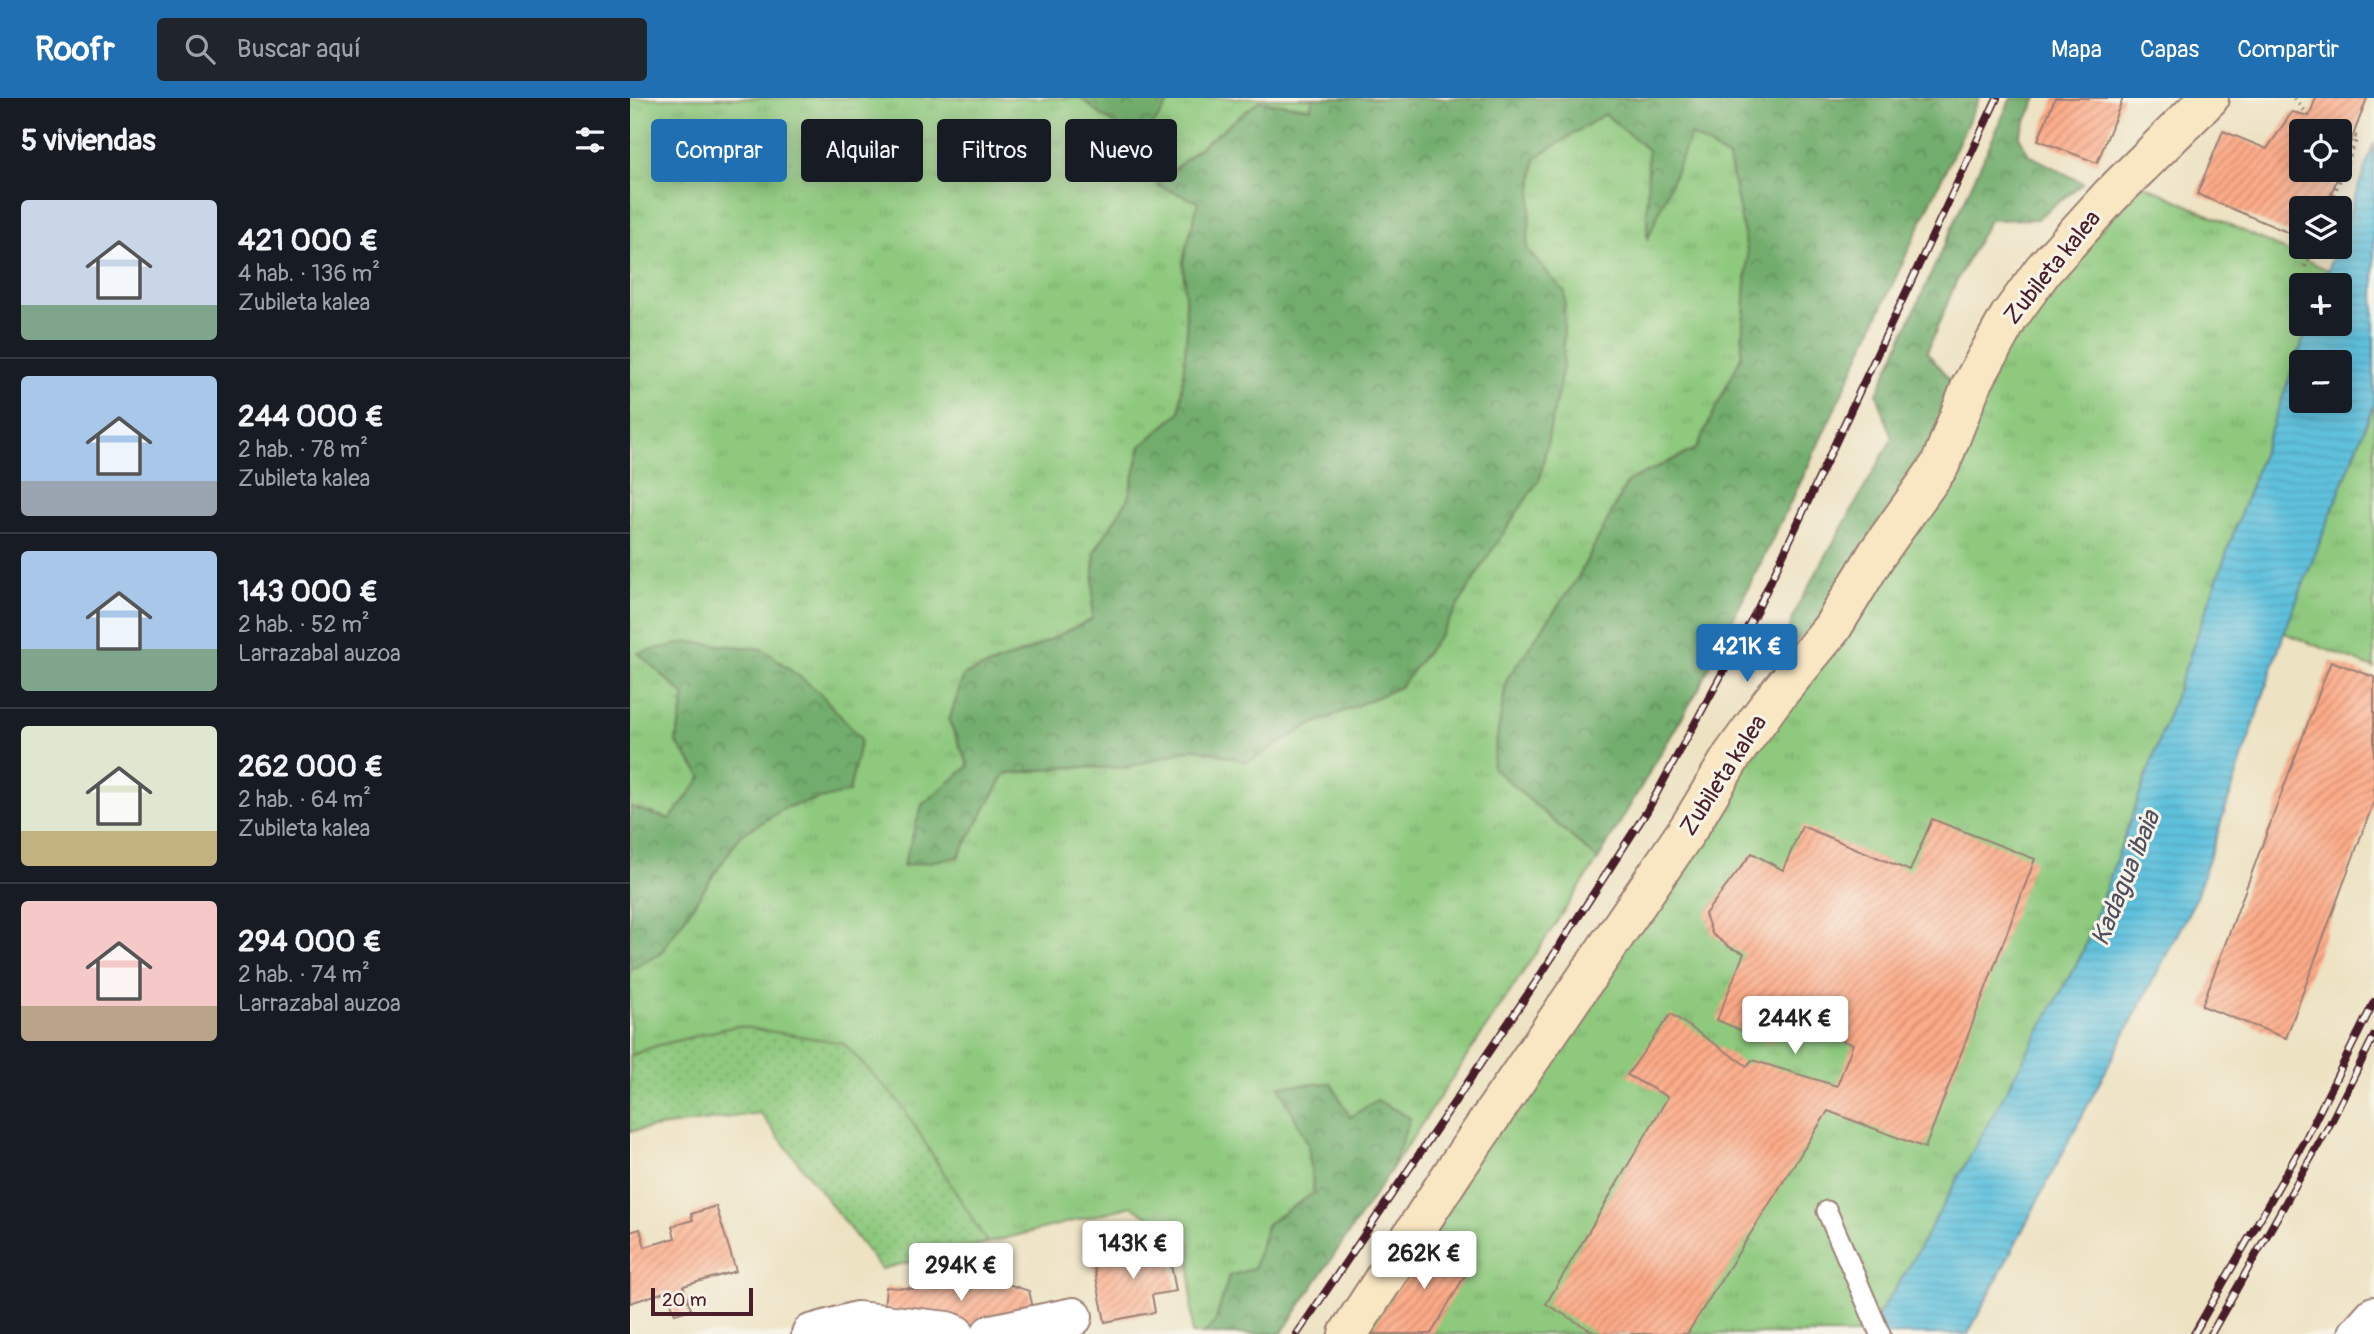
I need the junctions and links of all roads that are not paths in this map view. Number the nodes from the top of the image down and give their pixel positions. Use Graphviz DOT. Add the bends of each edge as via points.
graph roads {
  1 [pos="2209,98"];
  2 [pos="1827,1211"];
  3 [pos="2374,1316"];
  4 [pos="1073,1317"];
  5 [pos="811,1334"];
  6 [pos="955,1334"];
  7 [pos="991,1334"];
  8 [pos="1348,1334"];
  9 [pos="1880,1334"];
  10 [pos="2358,1334"];
  1 -- 8 [label="street, Zubileta kalea" via="2110,196 2043,270 2009,317 1971,386 1940,465 1832,628 1732,757"];
  2 -- 9 [label="lane"];
  3 -- 10 [label="street"];
  4 -- 7 [label="street"];
  5 -- 6 [label="street" via="857,1321"];
}
